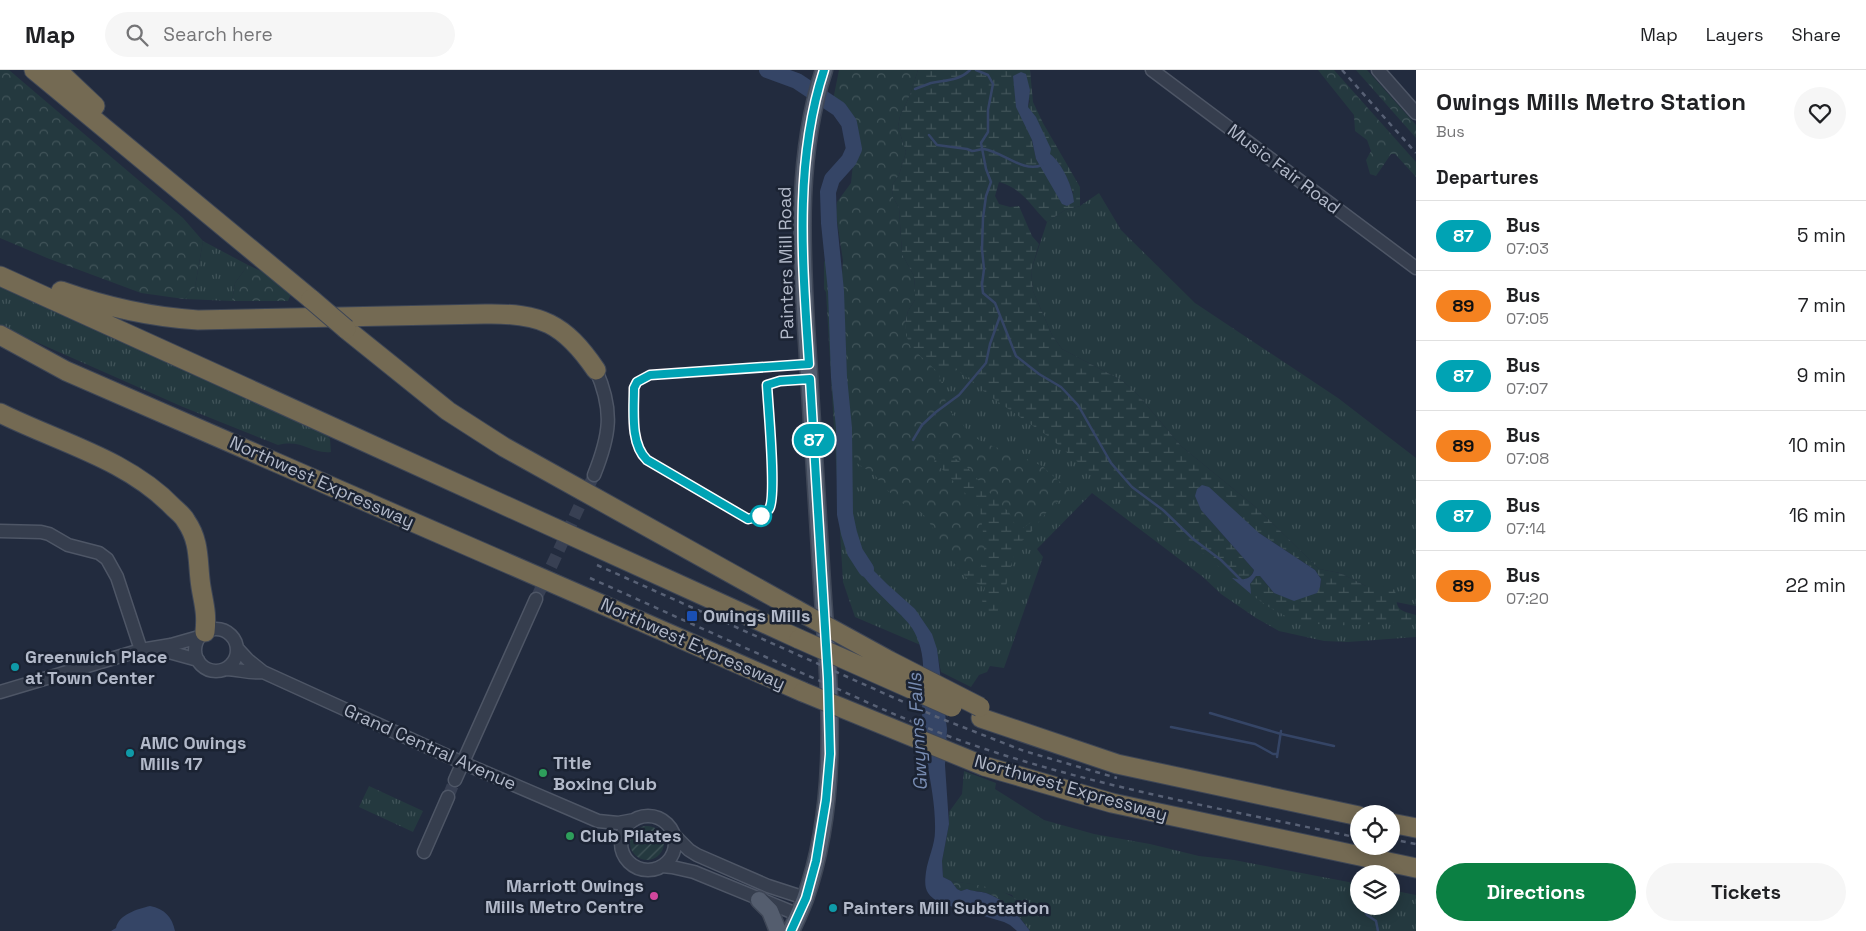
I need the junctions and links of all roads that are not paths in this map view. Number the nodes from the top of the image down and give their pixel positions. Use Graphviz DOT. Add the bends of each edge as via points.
graph roads {
  1 [pos="34,70"];
  2 [pos="58,70"];
  3 [pos="1152,70"];
  4 [pos="1378,70"];
  5 [pos="823,73"];
  6 [pos="1416,113"];
  7 [pos="186,196"];
  8 [pos="0,266"];
  9 [pos="1416,268"];
  10 [pos="0,276"];
  11 [pos="0,335"];
  12 [pos="0,346"];
  13 [pos="596,370"];
  14 [pos="66,371"];
  15 [pos="0,413"];
  16 [pos="594,475"];
  17 [pos="0,531"];
  18 [pos="536,599"];
  19 [pos="202,634"];
  20 [pos="155,648"];
  21 [pos="237,648"];
  22 [pos="142,650"];
  23 [pos="198,660"];
  24 [pos="226,669"];
  25 [pos="263,672"];
  26 [pos="0,692"];
  27 [pos="980,713"];
  28 [pos="463,763"];
  29 [pos="455,780"];
  30 [pos="448,797"];
  31 [pos="1350,814"];
  32 [pos="634,820"];
  33 [pos="598,821"];
  34 [pos="1400,825"];
  35 [pos="1416,828"];
  36 [pos="674,835"];
  37 [pos="621,849"];
  38 [pos="424,852"];
  39 [pos="662,866"];
  40 [pos="1416,868"];
  41 [pos="806,898"];
  42 [pos="760,900"];
  43 [pos="799,915"];
  44 [pos="778,931"];
  45 [pos="791,931"];
  1 -- 7 [label="highway"];
  2 -- 7 [label="highway"];
  3 -- 9 [label="street, Music Fair Road"];
  4 -- 6 [label="street"];
  5 -- 41 [label="main road, Painters Mill Road" via="805,169 802,248 831,726 826,800"];
  7 -- 27 [label="highway, bridge" via="448,411 504,446"];
  8 -- 13 [label="highway" via="87,300 168,318 228,321 524,315 560,329 584,352"];
  10 -- 27 [label="highway, Northwest Expressway, bridge" via="799,639"];
  11 -- 14 [label="highway, Northwest Expressway"];
  12 -- 14 [label="highway"];
  13 -- 16 [label="street" via="609,413 605,444"];
  14 -- 40 [label="highway, Northwest Expressway, bridge" via="802,692 984,766 1112,803"];
  15 -- 19 [label="highway" via="128,470 160,493 186,520 200,560 207,617"];
  17 -- 22 [label="street" via="49,534 68,545 99,553 107,559 117,577"];
  18 -- 28 [label="street"];
  19 -- 20 [label="street, Grand Central Avenue"];
  19 -- 21 [label="street, Grand Central Avenue" via="216,628 229,633"];
  19 -- 23 [label="street" via="195,650"];
  20 -- 22 [label="street, Grand Central Avenue"];
  20 -- 23 [label="street, Grand Central Avenue"];
  21 -- 24 [label="street" via="236,659"];
  21 -- 25 [label="street, Grand Central Avenue"];
  22 -- 26 [label="street, Grand Central Avenue"];
  23 -- 24 [label="street, Grand Central Avenue" via="212,671"];
  24 -- 25 [label="street, Grand Central Avenue"];
  25 -- 28 [label="street, Grand Central Avenue"];
  27 -- 31 [label="highway, Northwest Expressway" via="1070,749 1118,764"];
  28 -- 29 [label="street"];
  28 -- 33 [label="street, Grand Central Avenue"];
  30 -- 38 [label="street"];
  32 -- 33 [label="street, Grand Central Avenue" via="618,823"];
  32 -- 36 [label="street, Grand Central Avenue" via="652,817 661,820"];
  32 -- 37 [label="street" via="622,834"];
  33 -- 37 [label="street, Grand Central Avenue"];
  34 -- 35 [label="highway"];
  36 -- 39 [label="street" via="673,853"];
  36 -- 41 [label="street, Grand Central Avenue" via="697,855 768,886"];
  37 -- 39 [label="street, Grand Central Avenue" via="634,867 651,870"];
  39 -- 42 [label="street, Grand Central Avenue" via="694,872"];
  41 -- 43 [label="main road, Painters Mill Road"];
  42 -- 43 [label="street, Grand Central Avenue"];
  42 -- 44 [label="main road" via="770,911"];
  43 -- 45 [label="main road, Painters Mill Road"];
}
